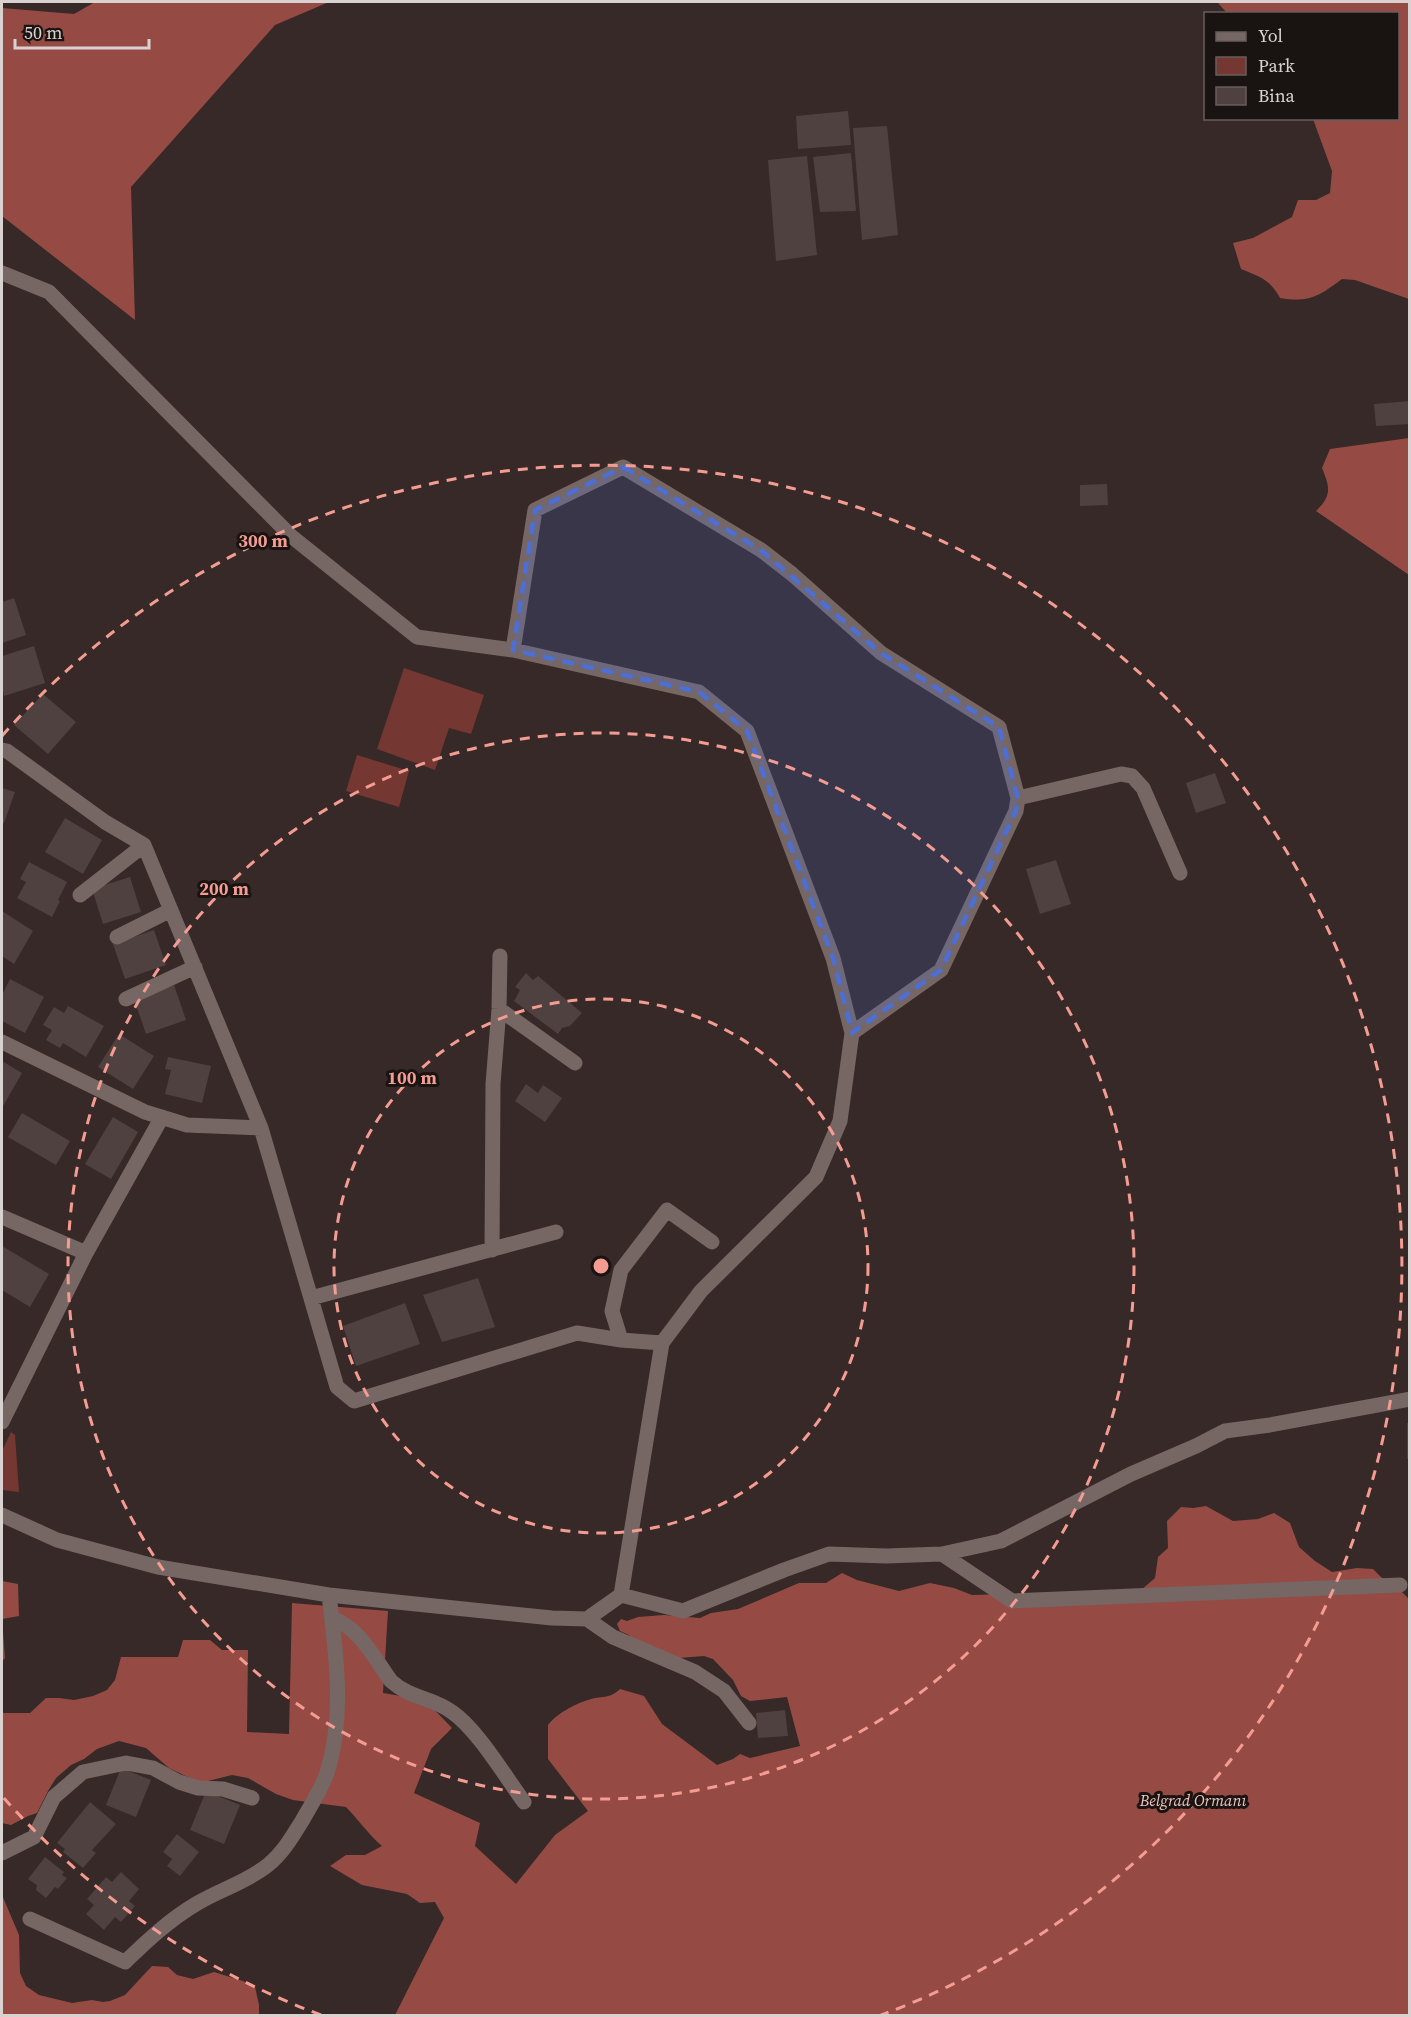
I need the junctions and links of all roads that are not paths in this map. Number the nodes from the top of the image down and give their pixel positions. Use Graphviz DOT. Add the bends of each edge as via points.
graph roads {
  1 [pos="2,273"];
  2 [pos="513,650"];
  3 [pos="2,736"];
  4 [pos="4,751"];
  5 [pos="1018,798"];
  6 [pos="144,845"];
  7 [pos="1180,873"];
  8 [pos="80,895"];
  9 [pos="171,910"];
  10 [pos="117,937"];
  11 [pos="500,956"];
  12 [pos="195,967"];
  13 [pos="126,999"];
  14 [pos="499,1009"];
  15 [pos="852,1033"];
  16 [pos="2,1042"];
  17 [pos="575,1063"];
  18 [pos="162,1117"];
  19 [pos="261,1128"];
  20 [pos="2,1217"];
  21 [pos="556,1232"];
  22 [pos="712,1242"];
  23 [pos="492,1250"];
  24 [pos="86,1252"];
  25 [pos="311,1298"];
  26 [pos="621,1340"];
  27 [pos="662,1343"];
  28 [pos="1410,1399"];
  29 [pos="6,1405"];
  30 [pos="2,1422"];
  31 [pos="2,1515"];
  32 [pos="942,1554"];
  33 [pos="1400,1585"];
  34 [pos="329,1595"];
  35 [pos="621,1595"];
  36 [pos="332,1618"];
  37 [pos="587,1619"];
  38 [pos="749,1723"];
  39 [pos="252,1798"];
  40 [pos="524,1802"];
  41 [pos="2,1853"];
  42 [pos="30,1919"];
  1 -- 2 [label="street" via="50,292 291,536 417,637"];
  2 -- 5 [label="street" via="535,510 623,466 761,550 881,653 999,727"];
  2 -- 15 [label="street" via="699,692 747,730 833,958"];
  3 -- 4 [label="street"];
  4 -- 6 [label="street"];
  5 -- 7 [label="street" via="1122,774 1132,776 1143,788"];
  5 -- 15 [label="street" via="1016,811 941,970"];
  6 -- 8 [label="street"];
  6 -- 9 [label="street"];
  9 -- 10 [label="street"];
  9 -- 12 [label="street"];
  11 -- 14 [label="street"];
  12 -- 13 [label="street"];
  12 -- 19 [label="street"];
  14 -- 17 [label="street"];
  14 -- 23 [label="street" via="493,1084"];
  15 -- 27 [label="street" via="840,1121 816,1177 701,1291"];
  16 -- 18 [label="street"];
  18 -- 19 [label="street" via="187,1125"];
  18 -- 24 [label="street"];
  19 -- 25 [label="street"];
  20 -- 24 [label="street"];
  21 -- 23 [label="street"];
  22 -- 26 [label="street" via="666,1210 621,1270 612,1311"];
  23 -- 25 [label="street"];
  24 -- 29 [label="street"];
  25 -- 26 [label="street" via="338,1387 354,1401 577,1333"];
  26 -- 27 [label="street"];
  27 -- 35 [label="street"];
  28 -- 32 [label="street" via="1225,1431 1001,1540"];
  29 -- 30 [label="street"];
  31 -- 34 [label="street" via="57,1540 158,1567"];
  32 -- 33 [label="street" via="1012,1601"];
  32 -- 35 [label="street" via="829,1554 683,1611"];
  34 -- 36 [label="street"];
  34 -- 37 [label="street"];
  35 -- 37 [label="street"];
  36 -- 40 [label="street" via="354,1631 398,1687 440,1704 460,1718"];
  36 -- 42 [label="street" via="337,1692 333,1750 318,1795 268,1865 177,1916 125,1962"];
  37 -- 38 [label="street" via="613,1637 695,1672 724,1691"];
  39 -- 41 [label="street" via="198,1788 153,1768 126,1763 83,1772 54,1797 34,1837"];
}
